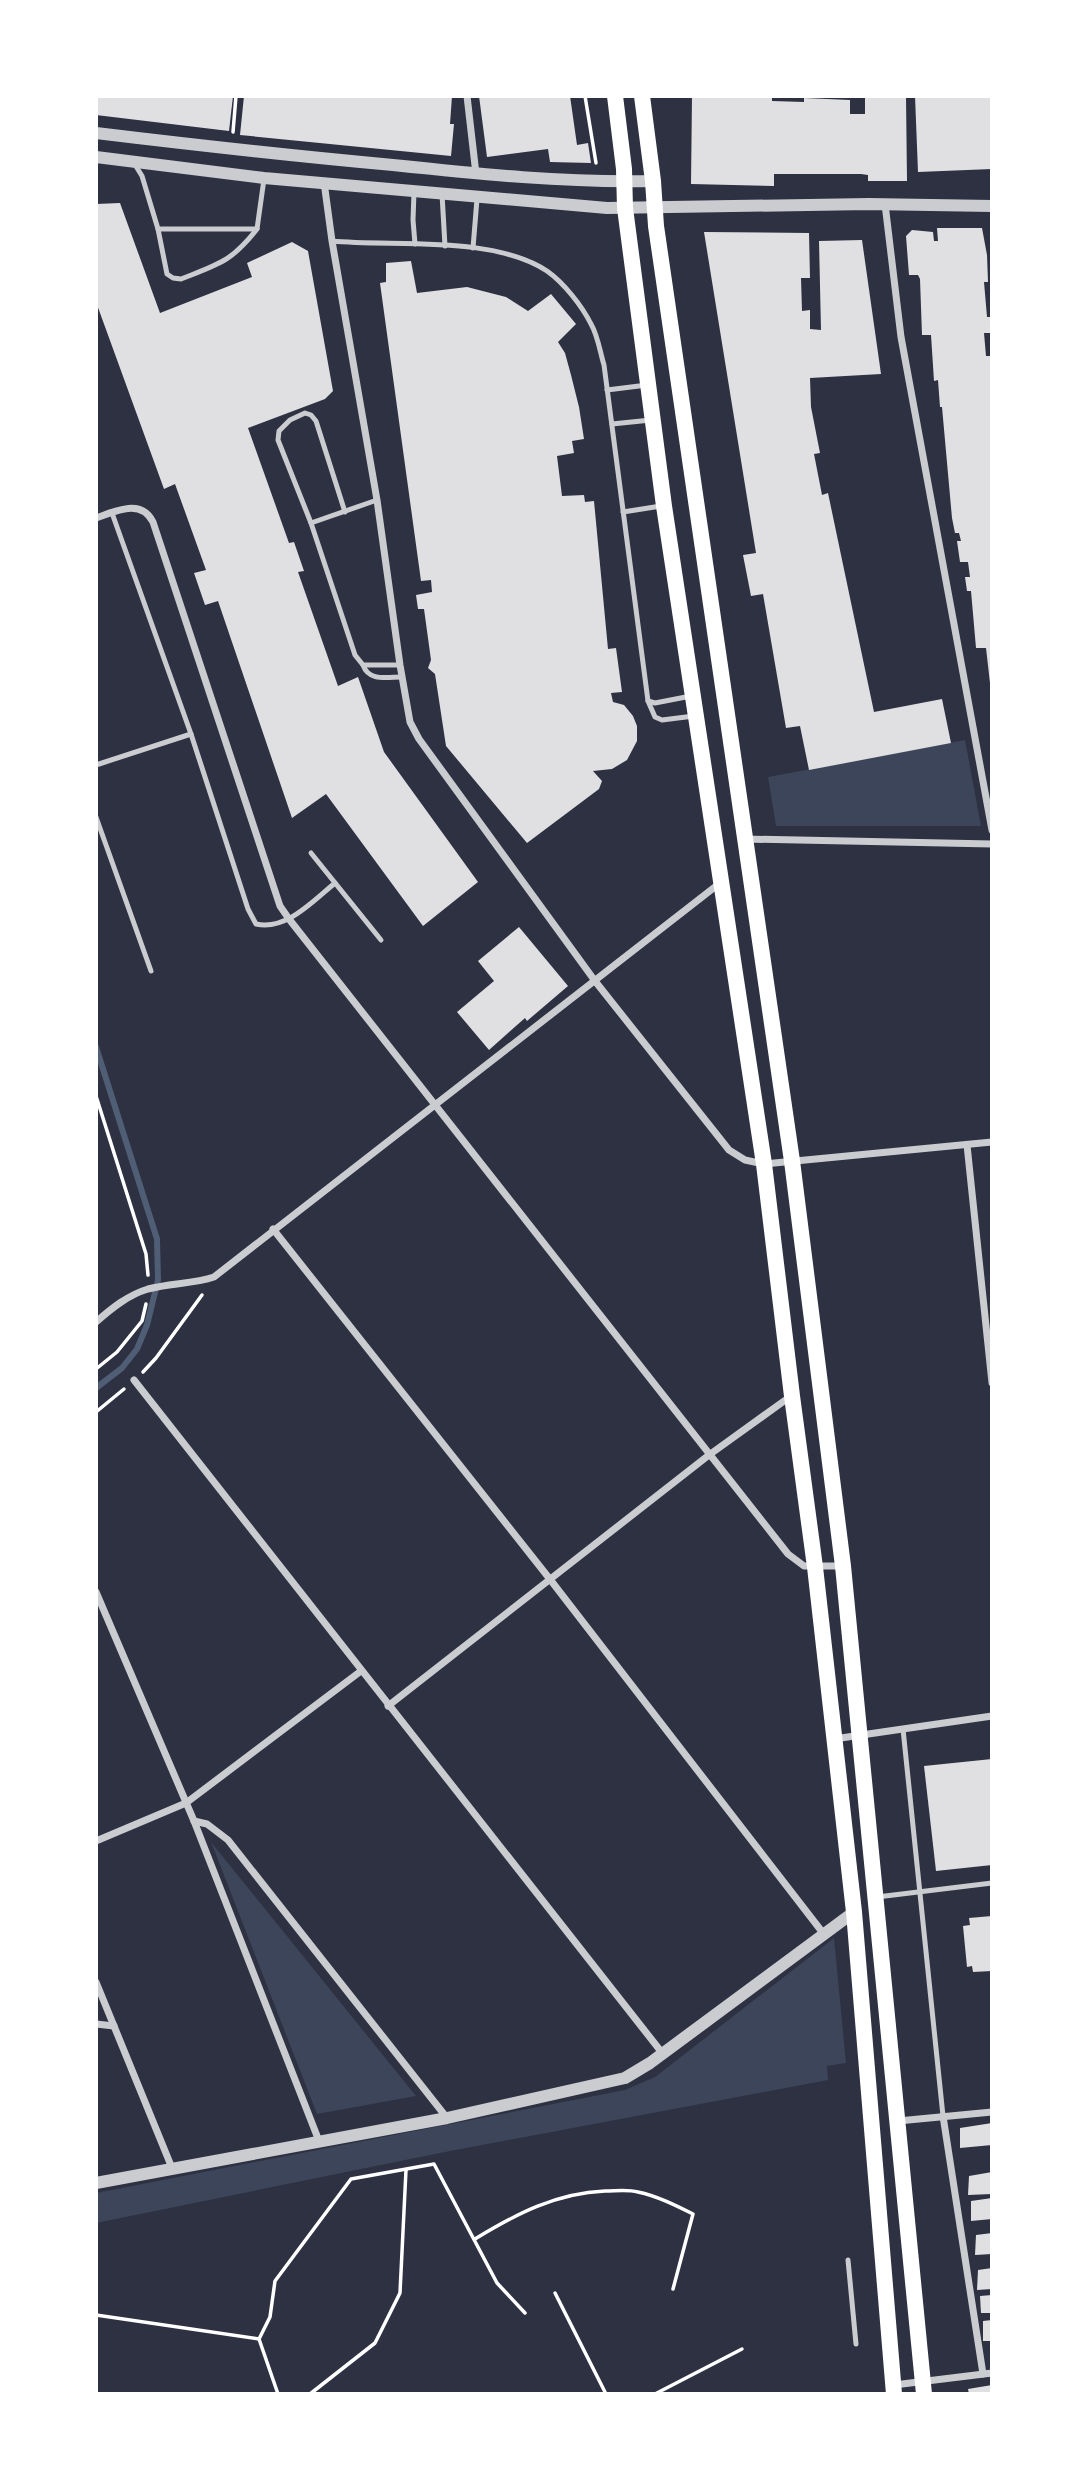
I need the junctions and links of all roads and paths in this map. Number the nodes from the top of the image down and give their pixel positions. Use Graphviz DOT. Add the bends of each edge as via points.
graph roads {
  1 [pos="236,96"];
  2 [pos="467,96"];
  3 [pos="585,96"];
  4 [pos="615,96"];
  5 [pos="642,96"];
  6 [pos="96,133"];
  7 [pos="231,150"];
  8 [pos="96,157"];
  9 [pos="132,161"];
  10 [pos="597,170"];
  11 [pos="476,174"];
  12 [pos="264,178"];
  13 [pos="653,181"];
  14 [pos="324,182"];
  15 [pos="625,182"];
  16 [pos="414,192"];
  17 [pos="442,194"];
  18 [pos="477,198"];
  19 [pos="885,204"];
  20 [pos="655,206"];
  21 [pos="992,206"];
  22 [pos="625,208"];
  23 [pos="158,229"];
  24 [pos="257,229"];
  25 [pos="332,241"];
  26 [pos="415,244"];
  27 [pos="445,246"];
  28 [pos="473,248"];
  29 [pos="650,385"];
  30 [pos="607,390"];
  31 [pos="654,420"];
  32 [pos="612,424"];
  33 [pos="377,500"];
  34 [pos="664,506"];
  35 [pos="345,512"];
  36 [pos="623,512"];
  37 [pos="112,513"];
  38 [pos="96,518"];
  39 [pos="311,523"];
  40 [pos="363,665"];
  41 [pos="400,665"];
  42 [pos="402,677"];
  43 [pos="694,696"];
  44 [pos="648,701"];
  45 [pos="697,716"];
  46 [pos="191,734"];
  47 [pos="96,765"];
  48 [pos="96,817"];
  49 [pos="992,830"];
  50 [pos="744,839"];
  51 [pos="992,844"];
  52 [pos="311,853"];
  53 [pos="335,883"];
  54 [pos="721,883"];
  55 [pos="289,919"];
  56 [pos="381,940"];
  57 [pos="150,971"];
  58 [pos="595,981"];
  59 [pos="96,1096"];
  60 [pos="436,1103"];
  61 [pos="992,1142"];
  62 [pos="967,1145"];
  63 [pos="792,1161"];
  64 [pos="764,1164"];
  65 [pos="272,1230"];
  66 [pos="214,1276"];
  67 [pos="151,1289"];
  68 [pos="96,1322"];
  69 [pos="96,1369"];
  70 [pos="134,1380"];
  71 [pos="992,1383"];
  72 [pos="792,1396"];
  73 [pos="96,1412"];
  74 [pos="709,1455"];
  75 [pos="843,1566"];
  76 [pos="815,1567"];
  77 [pos="550,1578"];
  78 [pos="96,1592"];
  79 [pos="360,1671"];
  80 [pos="388,1706"];
  81 [pos="992,1716"];
  82 [pos="903,1729"];
  83 [pos="861,1735"];
  84 [pos="834,1739"];
  85 [pos="186,1803"];
  86 [pos="194,1821"];
  87 [pos="96,1841"];
  88 [pos="992,1883"];
  89 [pos="920,1893"];
  90 [pos="877,1897"];
  91 [pos="854,1912"];
  92 [pos="823,1933"];
  93 [pos="96,1982"];
  94 [pos="96,2024"];
  95 [pos="114,2026"];
  96 [pos="663,2054"];
  97 [pos="992,2112"];
  98 [pos="943,2116"];
  99 [pos="447,2118"];
  100 [pos="898,2121"];
  101 [pos="319,2141"];
  102 [pos="172,2168"];
  103 [pos="406,2170"];
  104 [pos="96,2183"];
  105 [pos="475,2239"];
  106 [pos="848,2260"];
  107 [pos="673,2289"];
  108 [pos="555,2293"];
  109 [pos="526,2313"];
  110 [pos="96,2315"];
  111 [pos="259,2339"];
  112 [pos="856,2344"];
  113 [pos="742,2349"];
  114 [pos="992,2373"];
  115 [pos="982,2374"];
  116 [pos="924,2388"];
  117 [pos="894,2389"];
  118 [pos="278,2394"];
  119 [pos="310,2394"];
  120 [pos="606,2394"];
  121 [pos="654,2394"];
  1 -- 7 [label="path"];
  2 -- 11 [label="street"];
  3 -- 10 [label="path"];
  4 -- 15 [label="highway"];
  5 -- 13 [label="highway"];
  6 -- 7 [label="street"];
  7 -- 11 [label="street"];
  8 -- 9 [label="street"];
  9 -- 12 [label="street"];
  9 -- 23 [label="lane" via="142,176"];
  11 -- 15 [label="street"];
  12 -- 14 [label="street"];
  12 -- 24 [label="lane"];
  13 -- 15 [label="street"];
  13 -- 20 [label="highway"];
  14 -- 16 [label="street"];
  14 -- 25 [label="street"];
  15 -- 22 [label="highway"];
  16 -- 17 [label="street"];
  16 -- 26 [label="lane"];
  17 -- 18 [label="street"];
  17 -- 27 [label="lane"];
  18 -- 22 [label="street"];
  18 -- 28 [label="lane"];
  19 -- 20 [label="street"];
  19 -- 21 [label="street"];
  19 -- 49 [label="street" via="901,337"];
  20 -- 22 [label="street"];
  20 -- 50 [label="highway"];
  22 -- 29 [label="highway"];
  23 -- 24 [label="lane"];
  23 -- 24 [label="lane" via="167,274 181,279 229,260"];
  25 -- 26 [label="lane"];
  25 -- 33 [label="street"];
  26 -- 27 [label="lane"];
  27 -- 28 [label="lane"];
  28 -- 30 [label="lane" via="512,256 547,271 571,295 592,325"];
  29 -- 30 [label="lane"];
  29 -- 31 [label="highway"];
  30 -- 32 [label="lane"];
  31 -- 32 [label="lane"];
  31 -- 34 [label="highway"];
  32 -- 36 [label="lane"];
  33 -- 35 [label="lane"];
  33 -- 41 [label="street"];
  34 -- 36 [label="lane"];
  34 -- 43 [label="highway"];
  35 -- 39 [label="lane"];
  35 -- 39 [label="lane" via="316,421 305,414 283,425 278,440"];
  36 -- 44 [label="lane"];
  37 -- 38 [label="street"];
  37 -- 46 [label="lane"];
  37 -- 55 [label="street" via="136,508 149,514 153,522 280,906"];
  39 -- 40 [label="lane" via="355,655"];
  40 -- 41 [label="lane"];
  40 -- 42 [label="lane" via="372,677"];
  41 -- 42 [label="street"];
  42 -- 58 [label="street" via="410,722 419,739"];
  43 -- 44 [label="lane"];
  43 -- 45 [label="highway"];
  44 -- 45 [label="lane" via="655,717 662,720"];
  45 -- 54 [label="highway"];
  46 -- 47 [label="lane"];
  46 -- 55 [label="lane" via="248,909 256,924 268,927"];
  48 -- 57 [label="lane"];
  50 -- 51 [label="street"];
  50 -- 63 [label="highway"];
  52 -- 53 [label="lane"];
  53 -- 55 [label="lane"];
  53 -- 56 [label="lane"];
  54 -- 58 [label="street"];
  54 -- 64 [label="highway"];
  55 -- 60 [label="street"];
  58 -- 60 [label="street"];
  58 -- 64 [label="street" via="729,1150"];
  59 -- 67 [label="path" via="146,1254"];
  60 -- 65 [label="street"];
  60 -- 74 [label="street"];
  61 -- 62 [label="street"];
  62 -- 63 [label="street"];
  62 -- 71 [label="street"];
  63 -- 64 [label="street"];
  63 -- 75 [label="highway"];
  64 -- 72 [label="highway"];
  65 -- 66 [label="street"];
  65 -- 77 [label="street"];
  66 -- 67 [label="street"];
  66 -- 70 [label="path" via="164,1348"];
  67 -- 68 [label="street" via="121,1301"];
  67 -- 69 [label="path" via="142,1321"];
  70 -- 73 [label="path"];
  70 -- 79 [label="street"];
  72 -- 74 [label="street"];
  72 -- 76 [label="highway"];
  74 -- 76 [label="street" via="788,1554 804,1566"];
  74 -- 77 [label="street"];
  75 -- 76 [label="street"];
  75 -- 83 [label="highway"];
  76 -- 84 [label="highway"];
  77 -- 80 [label="street"];
  77 -- 92 [label="street"];
  78 -- 85 [label="street"];
  79 -- 80 [label="street"];
  79 -- 85 [label="street"];
  80 -- 96 [label="street"];
  81 -- 82 [label="street"];
  82 -- 83 [label="street"];
  82 -- 89 [label="lane"];
  83 -- 84 [label="street"];
  83 -- 90 [label="highway"];
  84 -- 91 [label="highway"];
  85 -- 86 [label="street"];
  85 -- 87 [label="street"];
  86 -- 99 [label="street" via="207,1824 228,1840"];
  86 -- 101 [label="street"];
  88 -- 89 [label="lane"];
  89 -- 90 [label="lane"];
  89 -- 98 [label="lane"];
  90 -- 100 [label="highway"];
  91 -- 92 [label="street"];
  91 -- 117 [label="highway"];
  92 -- 96 [label="street"];
  93 -- 95 [label="street"];
  94 -- 95 [label="street"];
  95 -- 102 [label="street"];
  96 -- 99 [label="street" via="615,2081"];
  97 -- 98 [label="street"];
  98 -- 100 [label="street"];
  98 -- 115 [label="street"];
  99 -- 101 [label="street"];
  100 -- 116 [label="highway"];
  101 -- 102 [label="street"];
  102 -- 104 [label="street"];
  103 -- 105 [label="path" via="434,2164"];
  103 -- 111 [label="path" via="351,2179 275,2281 270,2317"];
  103 -- 119 [label="path" via="400,2293 375,2343"];
  105 -- 107 [label="path" via="544,2202 594,2192 635,2191 693,2214"];
  105 -- 109 [label="path" via="497,2283"];
  106 -- 112 [label="lane"];
  108 -- 120 [label="path"];
  110 -- 111 [label="path"];
  111 -- 118 [label="path"];
  113 -- 121 [label="path"];
  114 -- 115 [label="street"];
  115 -- 116 [label="street"];
  116 -- 117 [label="street"];
}
